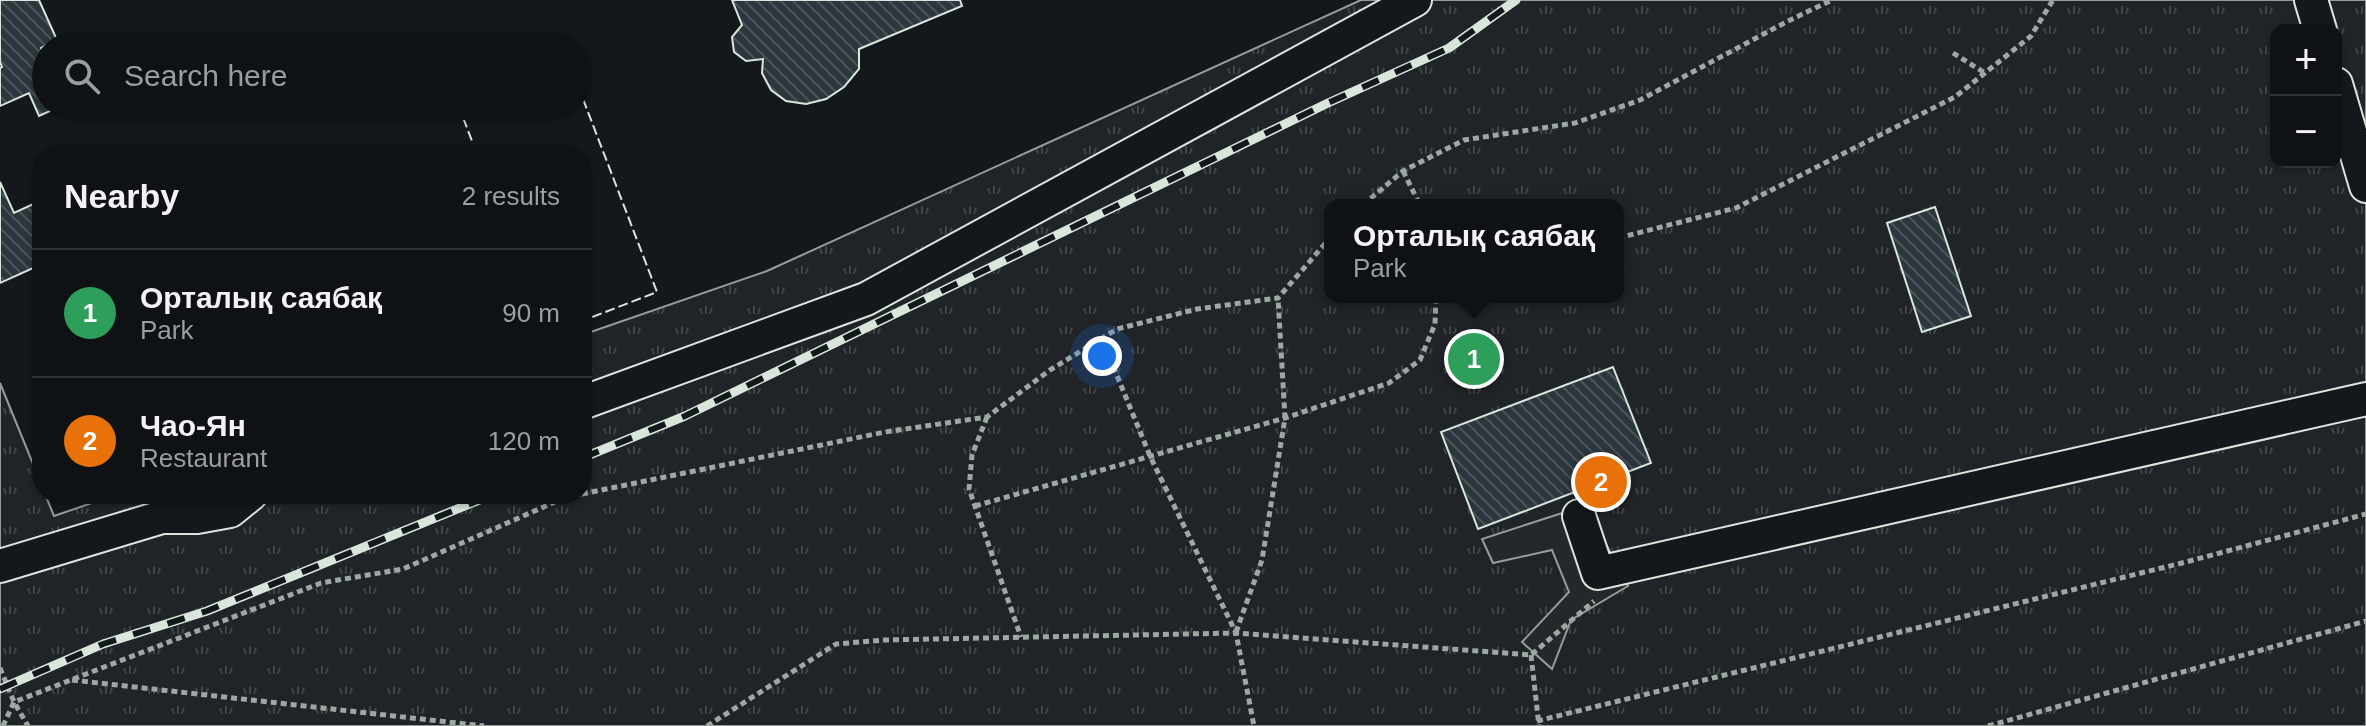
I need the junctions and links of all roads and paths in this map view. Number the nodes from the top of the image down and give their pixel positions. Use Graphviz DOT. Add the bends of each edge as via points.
graph roads {
  1 [pos="1415,0"];
  2 [pos="1832,0"];
  3 [pos="2053,0"];
  4 [pos="2311,0"];
  5 [pos="2318,24"];
  6 [pos="1953,53"];
  7 [pos="1985,73"];
  8 [pos="2340,96"];
  9 [pos="1403,171"];
  10 [pos="2366,186"];
  11 [pos="1370,199"];
  12 [pos="1417,199"];
  13 [pos="1624,236"];
  14 [pos="1324,245"];
  15 [pos="1278,298"];
  16 [pos="1436,303"];
  17 [pos="1102,339"];
  18 [pos="592,399"];
  19 [pos="2366,399"];
  20 [pos="987,417"];
  21 [pos="1285,418"];
  22 [pos="1150,456"];
  23 [pos="592,492"];
  24 [pos="239,504"];
  25 [pos="550,504"];
  26 [pos="975,506"];
  27 [pos="2366,514"];
  28 [pos="1579,516"];
  29 [pos="1635,565"];
  30 [pos="0,566"];
  31 [pos="2366,621"];
  32 [pos="1236,633"];
  33 [pos="1021,637"];
  34 [pos="1531,655"];
  35 [pos="0,668"];
  36 [pos="70,679"];
  37 [pos="14,702"];
  38 [pos="1538,724"];
  39 [pos="3,726"];
  40 [pos="28,726"];
  41 [pos="484,726"];
  42 [pos="707,726"];
  43 [pos="1254,726"];
  44 [pos="1988,726"];
  1 -- 18 [label="street" via="866,299"];
  2 -- 9 [label="path" via="1640,100 1575,123 1464,140"];
  3 -- 7 [label="path" via="2031,36"];
  4 -- 5 [label="street"];
  6 -- 7 [label="path"];
  7 -- 13 [label="path" via="1955,97 1736,208"];
  8 -- 10 [label="street"];
  9 -- 11 [label="path"];
  9 -- 12 [label="path"];
  14 -- 15 [label="path"];
  15 -- 17 [label="path" via="1197,309 1117,329"];
  15 -- 21 [label="path"];
  16 -- 21 [label="path" via="1435,324 1420,360 1389,383"];
  17 -- 20 [label="path"];
  17 -- 22 [label="path"];
  19 -- 29 [label="street"];
  20 -- 23 [label="path" via="885,432"];
  20 -- 26 [label="path" via="972,455 969,489"];
  21 -- 22 [label="path"];
  21 -- 32 [label="path" via="1262,560"];
  22 -- 26 [label="path"];
  22 -- 32 [label="path"];
  24 -- 30 [label="street" via="230,511 197,517 162,517"];
  25 -- 36 [label="path" via="403,569 321,583"];
  26 -- 33 [label="path"];
  27 -- 38 [label="path"];
  28 -- 29 [label="street" via="1598,573"];
  29 -- 34 [label="path"];
  31 -- 44 [label="path"];
  32 -- 33 [label="path"];
  32 -- 34 [label="path"];
  32 -- 43 [label="path"];
  33 -- 42 [label="path" via="836,644"];
  34 -- 38 [label="path"];
  35 -- 37 [label="path"];
  36 -- 37 [label="path"];
  36 -- 41 [label="path"];
  37 -- 39 [label="path"];
  37 -- 40 [label="path"];
}
